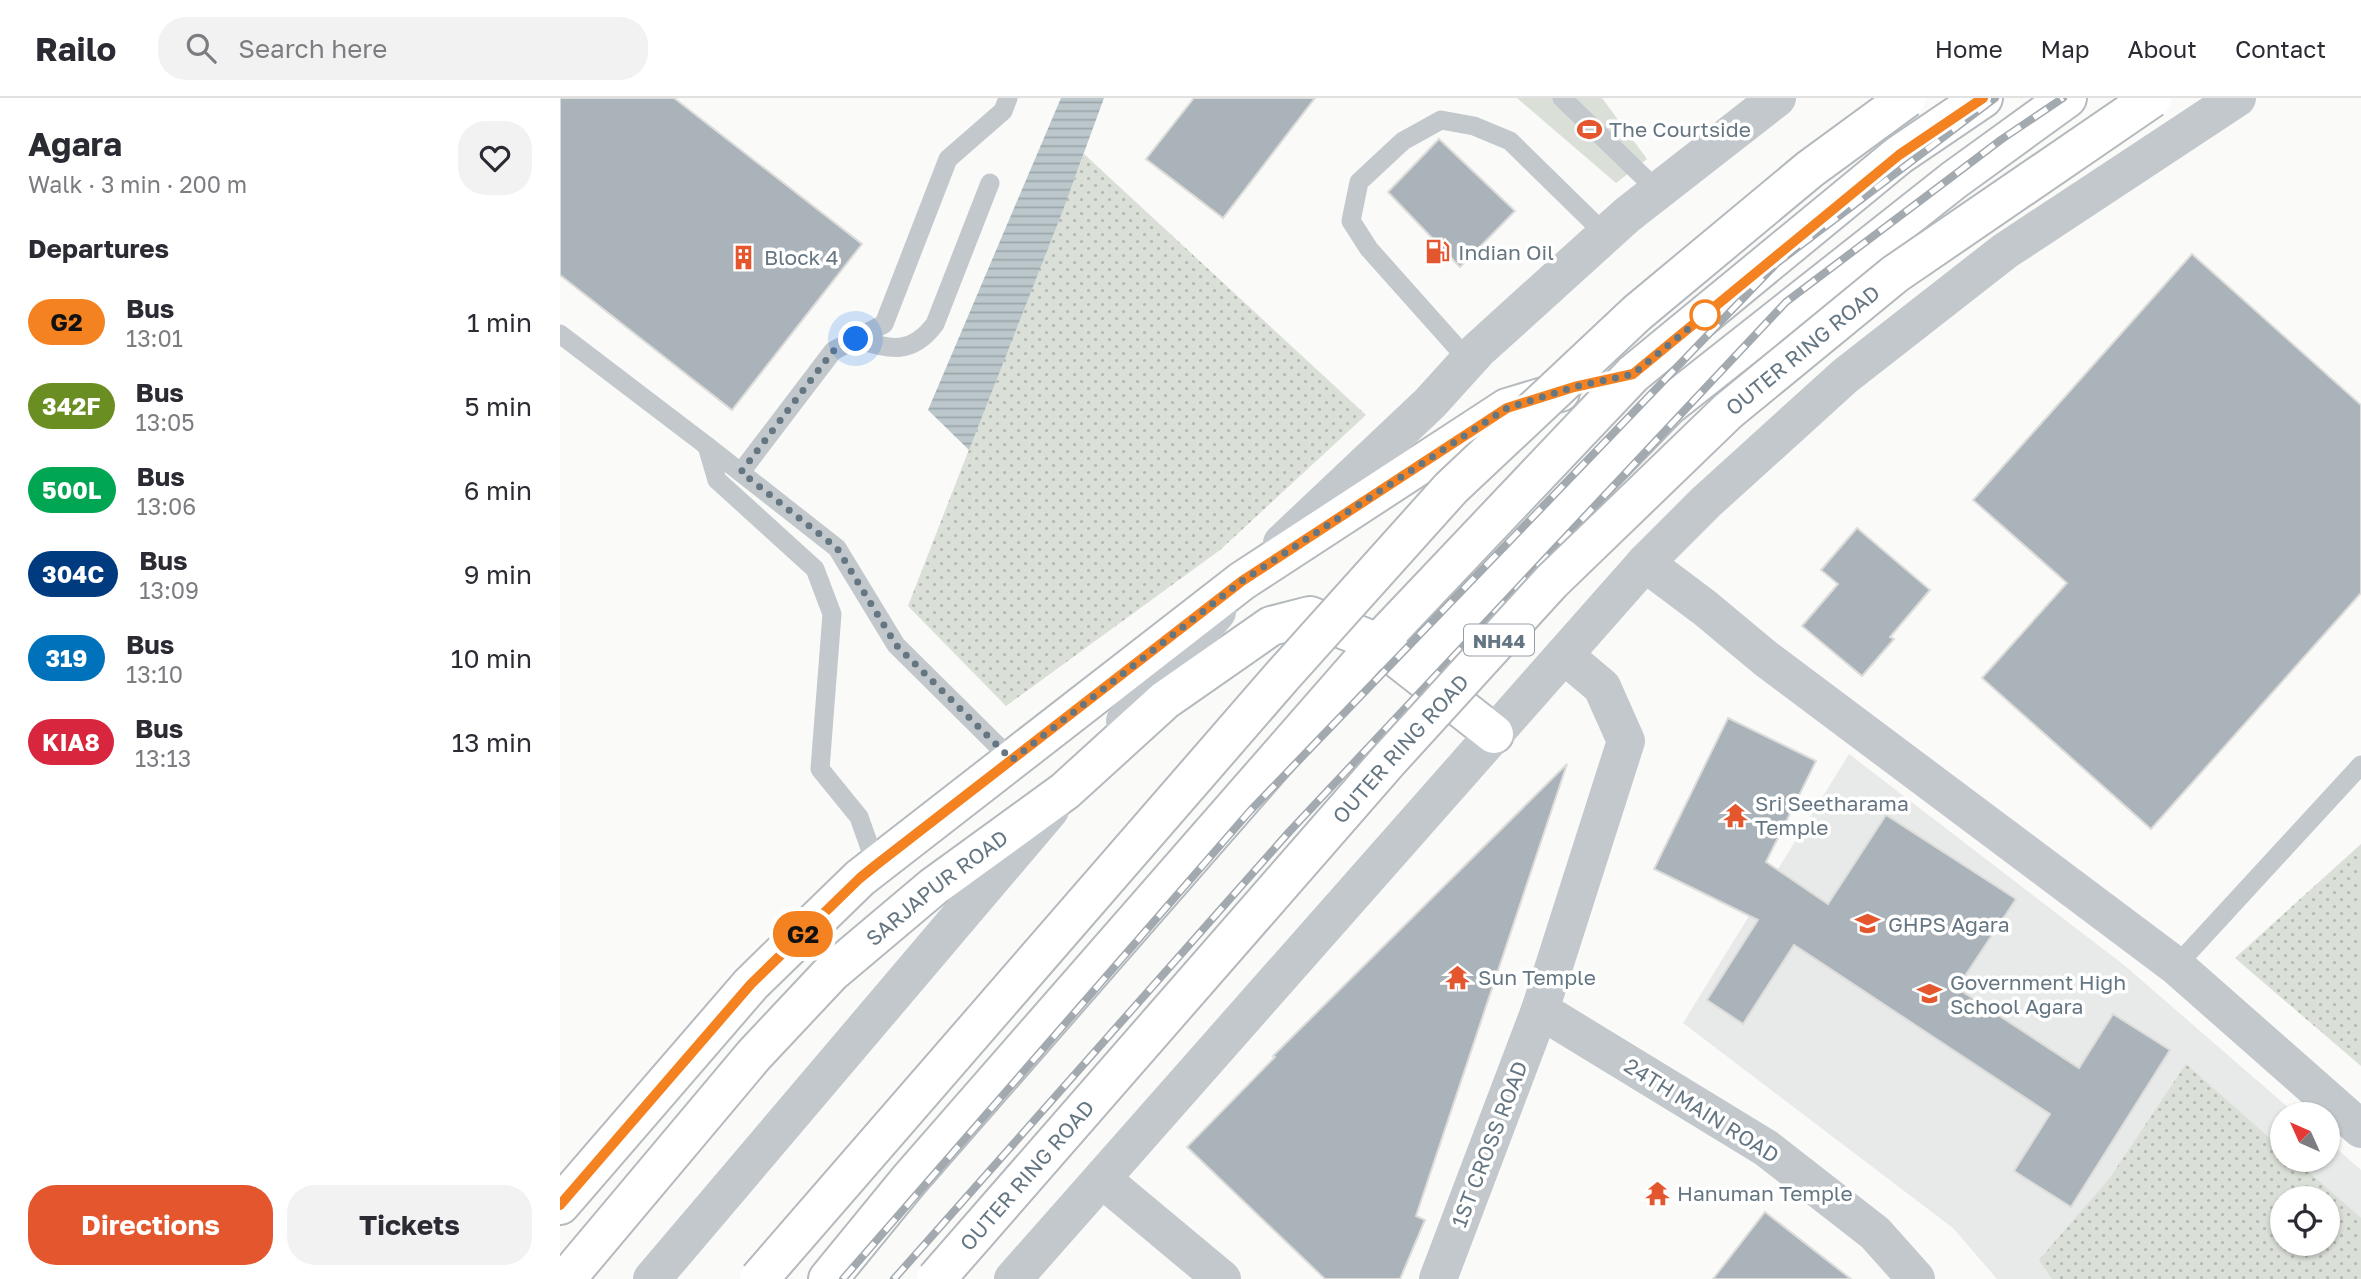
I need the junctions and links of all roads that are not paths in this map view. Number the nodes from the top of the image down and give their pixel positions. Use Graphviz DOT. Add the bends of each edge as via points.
graph roads {
  1 [pos="1008,98"];
  2 [pos="1562,98"];
  3 [pos="1777,98"];
  4 [pos="1907,98"];
  5 [pos="1983,98"];
  6 [pos="2067,98"];
  7 [pos="2152,98"];
  8 [pos="2237,98"];
  9 [pos="990,183"];
  10 [pos="1658,191"];
  11 [pos="1606,234"];
  12 [pos="560,334"];
  13 [pos="856,339"];
  14 [pos="1468,360"];
  15 [pos="1633,374"];
  16 [pos="707,446"];
  17 [pos="741,472"];
  18 [pos="1645,563"];
  19 [pos="1242,581"];
  20 [pos="1378,643"];
  21 [pos="1564,655"];
  22 [pos="1413,670"];
  23 [pos="1494,734"];
  24 [pos="1012,760"];
  25 [pos="2361,765"];
  26 [pos="1065,791"];
  27 [pos="876,865"];
  28 [pos="2176,966"];
  29 [pos="1540,1010"];
  30 [pos="2361,1129"];
  31 [pos="1102,1179"];
  32 [pos="560,1205"];
  33 [pos="566,1279"];
  34 [pos="652,1279"];
  35 [pos="759,1279"];
  36 [pos="828,1279"];
  37 [pos="936,1279"];
  38 [pos="1013,1279"];
  39 [pos="1222,1279"];
  40 [pos="1438,1279"];
  41 [pos="1916,1279"];
  1 -- 13 [label="lane" via="1003,111 948,159 884,324"];
  2 -- 10 [label="lane"];
  3 -- 10 [label="street"];
  4 -- 35 [label="main road, bridge" via="1810,169 1637,313 1451,488"];
  5 -- 15 [label="main road" via="1899,155"];
  6 -- 22 [label="main road" via="1944,188 1668,406"];
  7 -- 37 [label="main road, OUTER RING ROAD / NH44, bridge" via="1895,274 1728,411 1571,563 1388,761"];
  8 -- 18 [label="street" via="2005,251 1909,326 1835,385"];
  9 -- 13 [label="lane" via="935,324 925,337 898,348"];
  10 -- 11 [label="street"];
  11 -- 14 [label="street"];
  11 -- 14 [label="lane" via="1510,141 1474,126 1441,120 1403,141 1359,182 1351,220 1369,249"];
  12 -- 16 [label="lane"];
  13 -- 17 [label="lane" via="833,351"];
  14 -- 19 [label="street" via="1430,403"];
  15 -- 19 [label="main road" via="1507,408"];
  15 -- 20 [label="main road"];
  16 -- 17 [label="lane"];
  16 -- 27 [label="lane" via="717,480 815,569 832,614 820,769 859,817"];
  17 -- 24 [label="lane" via="837,548 896,645"];
  18 -- 21 [label="street"];
  18 -- 28 [label="street"];
  19 -- 24 [label="main road"];
  19 -- 26 [label="street"];
  20 -- 22 [label="main road, SARJAPUR ROAD"];
  20 -- 26 [label="main road, SARJAPUR ROAD" via="1310,616 1271,626 1165,700"];
  20 -- 36 [label="main road"];
  21 -- 23 [label="street"];
  21 -- 29 [label="street, 1ST CROSS ROAD" via="1602,687 1626,741"];
  22 -- 23 [label="main road, SARJAPUR ROAD"];
  23 -- 31 [label="street"];
  24 -- 27 [label="main road"];
  25 -- 28 [label="lane"];
  26 -- 33 [label="main road, SARJAPUR ROAD" via="933,887 831,973 754,1055"];
  26 -- 34 [label="street"];
  27 -- 32 [label="main road" via="751,984"];
  28 -- 30 [label="street"];
  29 -- 40 [label="street, 1ST CROSS ROAD"];
  29 -- 41 [label="street, 24TH MAIN ROAD" via="1766,1148 1875,1233"];
  31 -- 38 [label="street"];
  31 -- 39 [label="street"];
}
